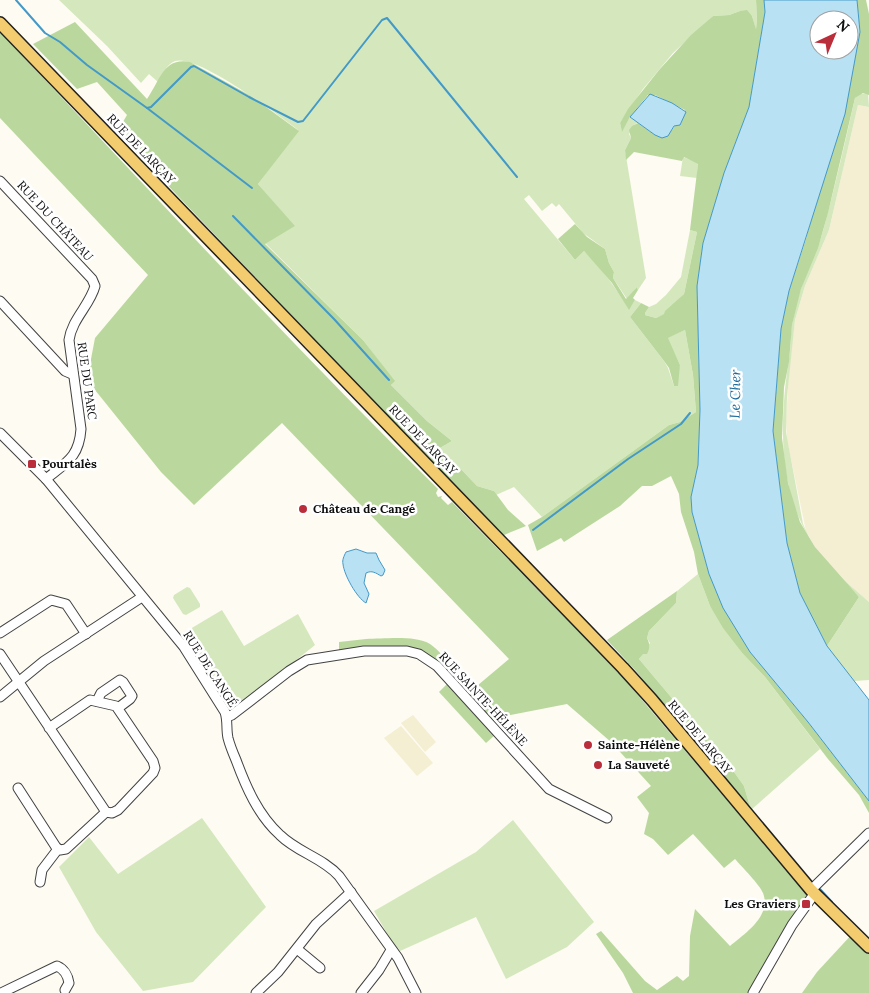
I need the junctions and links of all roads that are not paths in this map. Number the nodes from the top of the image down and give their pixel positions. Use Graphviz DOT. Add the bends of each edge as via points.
graph roads {
  1 [pos="0,23"];
  2 [pos="0,181"];
  3 [pos="92,279"];
  4 [pos="0,301"];
  5 [pos="72,374"];
  6 [pos="0,434"];
  7 [pos="4,444"];
  8 [pos="46,479"];
  9 [pos="142,597"];
  10 [pos="0,633"];
  11 [pos="86,634"];
  12 [pos="0,654"];
  13 [pos="19,682"];
  14 [pos="0,698"];
  15 [pos="97,701"];
  16 [pos="118,708"];
  17 [pos="227,717"];
  18 [pos="49,728"];
  19 [pos="18,788"];
  20 [pos="104,811"];
  21 [pos="607,818"];
  22 [pos="869,833"];
  23 [pos="58,849"];
  24 [pos="40,882"];
  25 [pos="352,892"];
  26 [pos="813,892"];
  27 [pos="869,947"];
  28 [pos="298,948"];
  29 [pos="391,950"];
  30 [pos="320,968"];
  31 [pos="65,990"];
  32 [pos="1,993"];
  33 [pos="256,993"];
  34 [pos="361,993"];
  35 [pos="416,993"];
  36 [pos="753,993"];
  1 -- 26 [label="main road, RUE DE LARÇAY" via="623,668"];
  2 -- 3 [label="street, RUE DU CHÂTEAU"];
  3 -- 5 [label="street, RUE DU PARC" via="94,290 70,332"];
  4 -- 5 [label="street" via="65,371"];
  5 -- 8 [label="street, RUE DU PARC" via="81,429 80,442 76,453"];
  6 -- 7 [label="street, RUE DE CANGÉ"];
  7 -- 8 [label="street, RUE DE CANGÉ"];
  8 -- 9 [label="street, RUE DE CANGÉ"];
  9 -- 11 [label="street"];
  9 -- 17 [label="street, RUE DE CANGÉ" via="184,647"];
  10 -- 11 [label="street" via="51,600 66,604"];
  11 -- 13 [label="street"];
  12 -- 13 [label="street"];
  13 -- 14 [label="street"];
  13 -- 18 [label="street"];
  15 -- 16 [label="street"];
  15 -- 16 [label="street" via="101,692 120,680 132,696"];
  15 -- 18 [label="street" via="87,702"];
  16 -- 20 [label="street" via="155,768 118,810 112,813"];
  17 -- 21 [label="street, RUE SAINTE-HÉLÈNE" via="307,660 364,651 413,652 437,666 549,789"];
  17 -- 25 [label="street, RUE DE CANGÉ" via="228,740 244,783 272,828 297,848 331,868"];
  18 -- 20 [label="street"];
  19 -- 23 [label="street"];
  20 -- 23 [label="street" via="66,849"];
  22 -- 26 [label="street"];
  23 -- 24 [label="street" via="42,870"];
  25 -- 28 [label="street" via="316,924"];
  25 -- 29 [label="street, RUE DE CANGÉ"];
  26 -- 27 [label="main road, RUE DE LARÇAY"];
  26 -- 36 [label="street"];
  28 -- 30 [label="street"];
  28 -- 33 [label="street"];
  29 -- 34 [label="street"];
  29 -- 35 [label="street, RUE DE CANGÉ"];
  31 -- 32 [label="street" via="69,979 57,966"];
}
